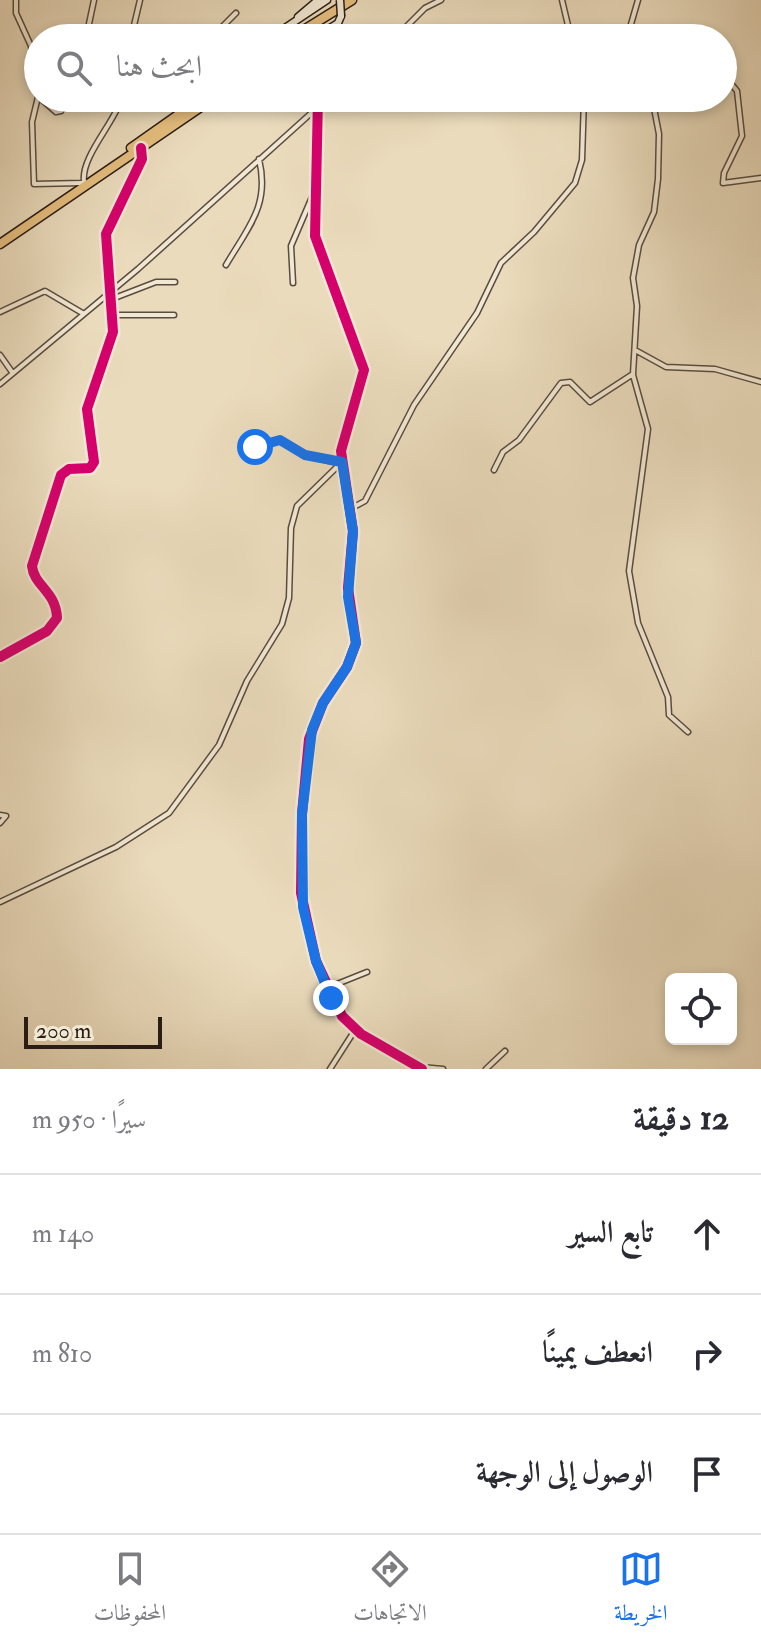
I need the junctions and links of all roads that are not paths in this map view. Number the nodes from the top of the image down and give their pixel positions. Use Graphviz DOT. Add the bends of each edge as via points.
graph roads {
  1 [pos="16,0"];
  2 [pos="94,0"];
  3 [pos="140,0"];
  4 [pos="318,0"];
  5 [pos="327,0"];
  6 [pos="340,0"];
  7 [pos="352,0"];
  8 [pos="360,0"];
  9 [pos="441,0"];
  10 [pos="562,0"];
  11 [pos="638,0"];
  12 [pos="236,13"];
  13 [pos="296,20"];
  14 [pos="89,24"];
  15 [pos="134,24"];
  16 [pos="225,24"];
  17 [pos="290,24"];
  18 [pos="313,24"];
  19 [pos="329,24"];
  20 [pos="336,24"];
  21 [pos="409,24"];
  22 [pos="568,24"];
  23 [pos="631,24"];
  24 [pos="24,31"];
  25 [pos="737,91"];
  26 [pos="33,112"];
  27 [pos="117,112"];
  28 [pos="183,112"];
  29 [pos="194,112"];
  30 [pos="311,112"];
  31 [pos="318,112"];
  32 [pos="584,112"];
  33 [pos="655,112"];
  34 [pos="141,148"];
  35 [pos="259,159"];
  36 [pos="105,170"];
  37 [pos="761,178"];
  38 [pos="87,181"];
  39 [pos="314,195"];
  40 [pos="0,237"];
  41 [pos="0,244"];
  42 [pos="226,265"];
  43 [pos="175,282"];
  44 [pos="293,283"];
  45 [pos="111,290"];
  46 [pos="112,299"];
  47 [pos="0,312"];
  48 [pos="84,314"];
  49 [pos="113,315"];
  50 [pos="174,315"];
  51 [pos="635,350"];
  52 [pos="0,355"];
  53 [pos="12,372"];
  54 [pos="633,374"];
  55 [pos="761,382"];
  56 [pos="0,384"];
  57 [pos="242,443"];
  58 [pos="340,462"];
  59 [pos="494,470"];
  60 [pos="350,509"];
  61 [pos="0,657"];
  62 [pos="688,732"];
  63 [pos="0,815"];
  64 [pos="0,823"];
  65 [pos="0,902"];
  66 [pos="367,972"];
  67 [pos="327,988"];
  68 [pos="355,1030"];
  69 [pos="505,1051"];
  70 [pos="420,1068"];
  71 [pos="330,1069"];
  72 [pos="443,1069"];
  73 [pos="486,1069"];
  1 -- 24 [label="street"];
  2 -- 14 [label="street"];
  3 -- 15 [label="street"];
  4 -- 13 [label="main road"];
  5 -- 13 [label="main road"];
  6 -- 20 [label="main road, bridge"];
  7 -- 18 [label="highway"];
  8 -- 19 [label="highway"];
  9 -- 21 [label="street"];
  10 -- 22 [label="street"];
  11 -- 23 [label="street"];
  12 -- 16 [label="street"];
  13 -- 17 [label="main road"];
  25 -- 37 [label="street" via="740,144 723,183"];
  26 -- 38 [label="street" via="34,184"];
  27 -- 38 [label="street" via="84,165"];
  28 -- 36 [label="highway"];
  29 -- 34 [label="highway"];
  30 -- 35 [label="street"];
  31 -- 39 [label="street"];
  32 -- 60 [label="street" via="582,160 575,183 501,263 477,313 414,405 365,501"];
  33 -- 51 [label="street" via="658,179 654,212 639,245 633,278"];
  34 -- 36 [label="highway"];
  34 -- 45 [label="street" via="142,159 106,234"];
  35 -- 42 [label="street" via="262,200"];
  35 -- 45 [label="street"];
  36 -- 38 [label="highway"];
  38 -- 40 [label="highway"];
  38 -- 41 [label="highway"];
  39 -- 44 [label="street" via="291,244"];
  39 -- 58 [label="street" via="317,246 364,367"];
  43 -- 46 [label="street" via="156,282"];
  45 -- 46 [label="street"];
  45 -- 48 [label="street"];
  46 -- 49 [label="street"];
  47 -- 48 [label="street" via="45,291"];
  48 -- 53 [label="street"];
  49 -- 50 [label="street"];
  49 -- 61 [label="street" via="112,343 87,409 94,462 90,468 61,475 32,566 54,599 57,618 47,631"];
  51 -- 54 [label="street"];
  51 -- 55 [label="street" via="666,367 715,369"];
  52 -- 53 [label="street"];
  53 -- 56 [label="street"];
  54 -- 59 [label="street" via="590,402 572,384 561,383"];
  54 -- 62 [label="street" via="648,429 630,583 639,628 668,697 669,715"];
  57 -- 58 [label="street" via="252,447 280,440 305,455"];
  58 -- 60 [label="street"];
  58 -- 65 [label="street" via="297,506 282,624 247,681 219,745 169,813 116,847"];
  60 -- 67 [label="street" via="348,597 356,643 312,730 302,814 303,907"];
  63 -- 64 [label="street" via="6,816"];
  66 -- 67 [label="street"];
  67 -- 68 [label="street"];
  68 -- 70 [label="street"];
  68 -- 71 [label="street"];
  69 -- 73 [label="street"];
  70 -- 72 [label="street"];
}
